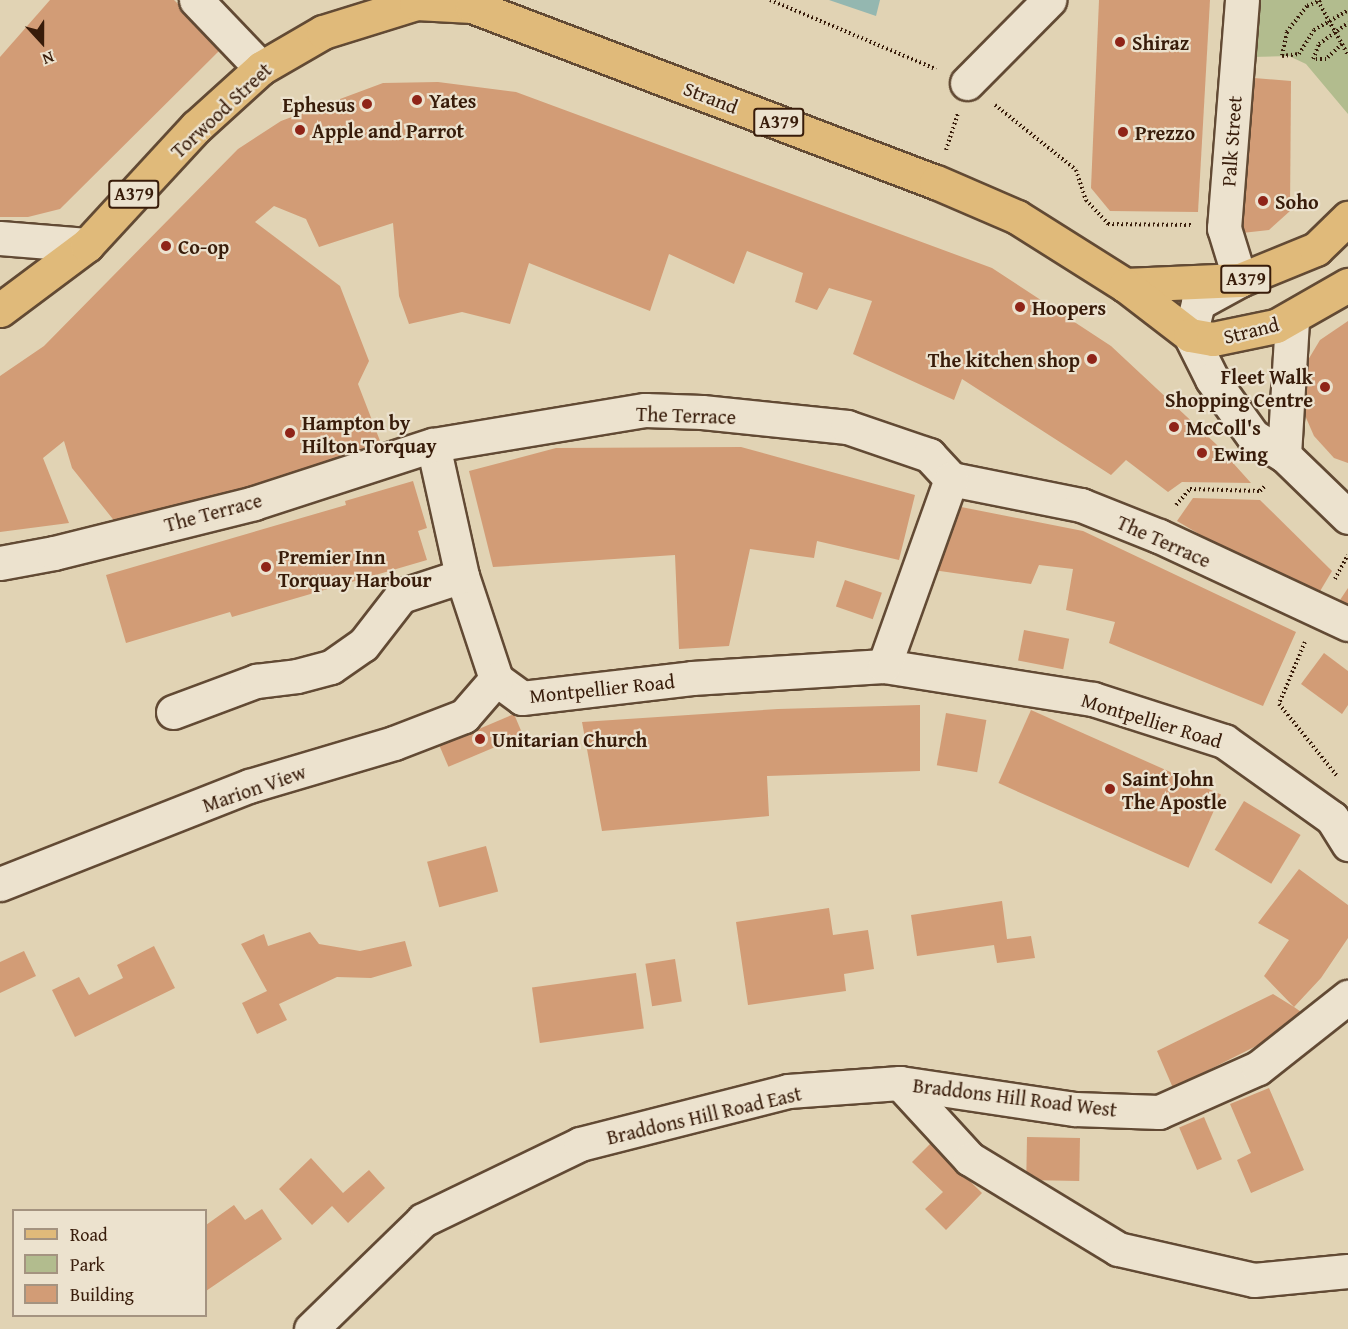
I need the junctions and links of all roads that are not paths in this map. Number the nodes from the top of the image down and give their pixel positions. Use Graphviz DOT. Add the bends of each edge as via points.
graph roads {
  1 [pos="196,0"];
  2 [pos="1048,0"];
  3 [pos="1242,0"];
  4 [pos="416,3"];
  5 [pos="362,9"];
  6 [pos="261,68"];
  7 [pos="967,83"];
  8 [pos="1348,218"];
  9 [pos="0,238"];
  10 [pos="87,244"];
  11 [pos="1240,280"];
  12 [pos="1125,285"];
  13 [pos="1348,285"];
  14 [pos="0,310"];
  15 [pos="1292,320"];
  16 [pos="1190,335"];
  17 [pos="433,445"];
  18 [pos="1287,458"];
  19 [pos="951,479"];
  20 [pos="1348,517"];
  21 [pos="0,563"];
  22 [pos="466,587"];
  23 [pos="1348,624"];
  24 [pos="884,666"];
  25 [pos="496,679"];
  26 [pos="173,712"];
  27 [pos="1340,831"];
  28 [pos="0,884"];
  29 [pos="1348,997"];
  30 [pos="900,1083"];
  31 [pos="1348,1271"];
  32 [pos="312,1329"];
  1 -- 6 [label="street"];
  2 -- 7 [label="street"];
  3 -- 11 [label="street, Palk Street" via="1224,228"];
  4 -- 5 [label="main road, Torwood Street / A379"];
  4 -- 12 [label="main road, Strand / A379" via="472,6 936,182 1017,218"];
  5 -- 6 [label="main road, Torwood Street / A379"];
  6 -- 10 [label="main road, Torwood Street / A379" via="196,128"];
  8 -- 11 [label="main road, A379" via="1316,249"];
  9 -- 10 [label="street"];
  10 -- 14 [label="main road, Torwood Street / A379"];
  11 -- 12 [label="main road, A379"];
  11 -- 16 [label="street" via="1198,303"];
  12 -- 16 [label="main road, Strand / A379"];
  13 -- 15 [label="main road, Strand"];
  15 -- 16 [label="main road, Strand" via="1241,335 1212,339"];
  15 -- 18 [label="street"];
  16 -- 18 [label="street" via="1212,379 1253,436"];
  17 -- 19 [label="street, The Terrace" via="645,410 702,412 847,427 929,455"];
  17 -- 21 [label="street, The Terrace" via="254,503 54,554"];
  17 -- 22 [label="street"];
  18 -- 20 [label="street"];
  19 -- 23 [label="street, The Terrace" via="1081,505"];
  19 -- 24 [label="street"];
  22 -- 25 [label="street"];
  22 -- 26 [label="street" via="401,597 363,645 330,667 256,681"];
  24 -- 25 [label="street, Montpellier Road" via="692,678 522,698"];
  24 -- 27 [label="street, Montpellier Road" via="1094,699 1224,741"];
  25 -- 28 [label="street, Marion View" via="464,716 394,742 249,786"];
  29 -- 30 [label="street, Braddons Hill Road West" via="1258,1068 1159,1112 1075,1109"];
  30 -- 31 [label="street" via="970,1159 1118,1249 1254,1280"];
  30 -- 32 [label="street, Braddons Hill Road East" via="788,1091 580,1144 423,1220"];
}
